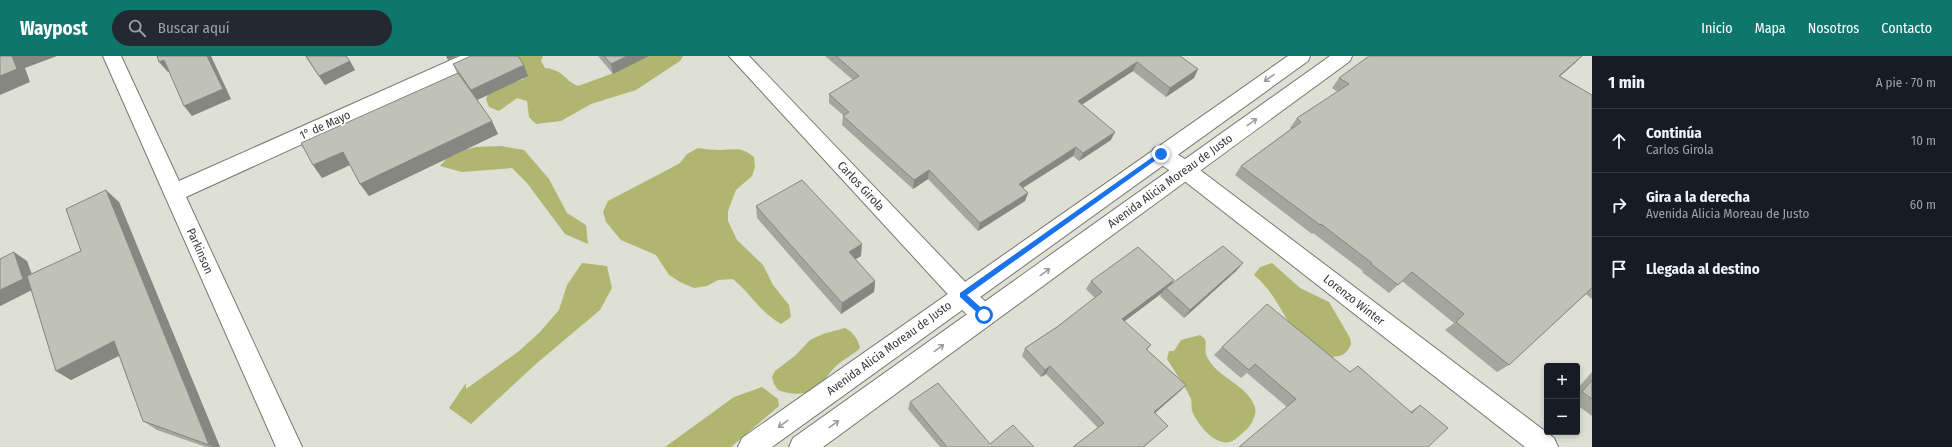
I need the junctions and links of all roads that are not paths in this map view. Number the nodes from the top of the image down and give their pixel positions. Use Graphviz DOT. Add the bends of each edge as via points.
graph roads {
  1 [pos="112,56"];
  2 [pos="477,56"];
  3 [pos="738,56"];
  4 [pos="1301,56"];
  5 [pos="1343,56"];
  6 [pos="1161,154"];
  7 [pos="1185,170"];
  8 [pos="174,193"];
  9 [pos="963,295"];
  10 [pos="984,315"];
  11 [pos="288,447"];
  12 [pos="751,447"];
  13 [pos="802,447"];
  14 [pos="1545,447"];
  1 -- 8 [label="street, Parkinson"];
  2 -- 8 [label="street, 1° de Mayo"];
  3 -- 9 [label="street, Carlos Girola"];
  4 -- 6 [label="street, Avenida Alicia Moreau de Justo, one-way"];
  7 -- 5 [label="street, Avenida Alicia Moreau de Justo, one-way"];
  6 -- 7 [label="street, Lorenzo Winter"];
  6 -- 9 [label="street, Avenida Alicia Moreau de Justo"];
  10 -- 7 [label="street, Avenida Alicia Moreau de Justo, one-way"];
  7 -- 14 [label="street, Lorenzo Winter"];
  8 -- 11 [label="street, Parkinson"];
  9 -- 10 [label="street, Carlos Girola"];
  9 -- 12 [label="street, Avenida Alicia Moreau de Justo, one-way"];
  13 -- 10 [label="street, Avenida Alicia Moreau de Justo, one-way"];
}
